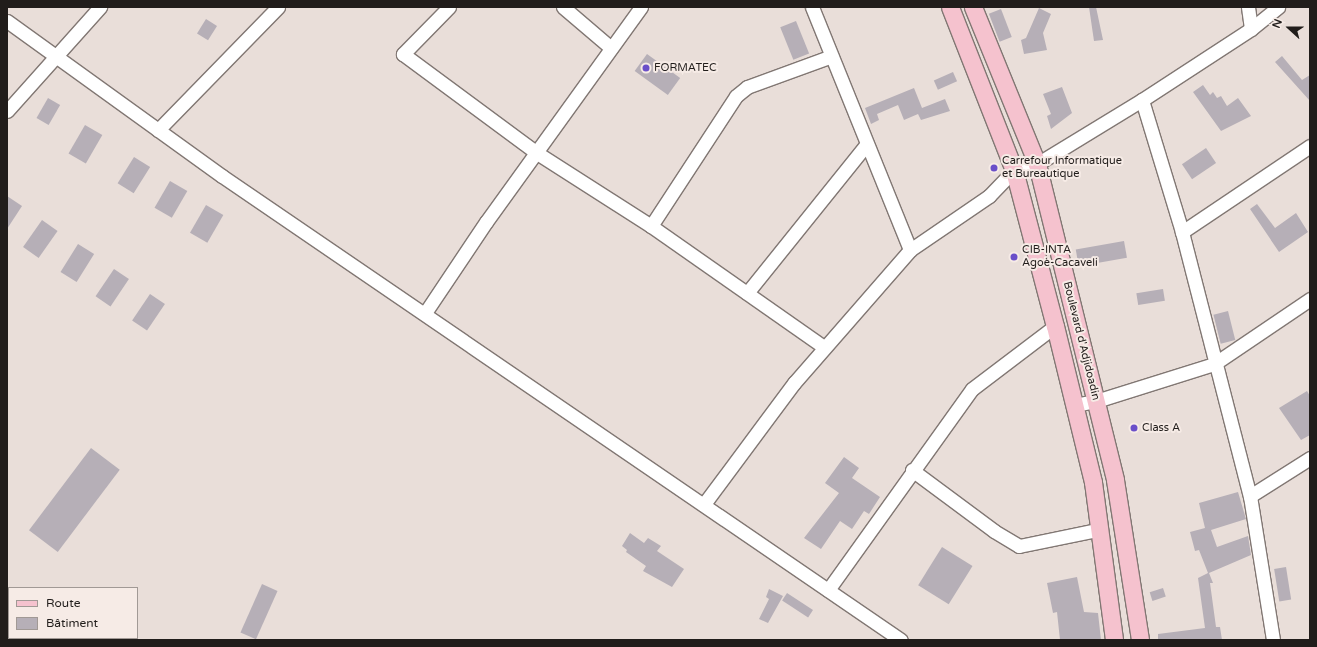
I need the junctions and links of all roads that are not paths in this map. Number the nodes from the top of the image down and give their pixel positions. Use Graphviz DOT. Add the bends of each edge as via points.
graph roads {
  1 [pos="100,7"];
  2 [pos="278,7"];
  3 [pos="449,7"];
  4 [pos="563,7"];
  5 [pos="641,7"];
  6 [pos="812,7"];
  7 [pos="950,7"];
  8 [pos="973,7"];
  9 [pos="1248,7"];
  10 [pos="1278,7"];
  11 [pos="7,21"];
  12 [pos="1251,30"];
  13 [pos="612,48"];
  14 [pos="832,56"];
  15 [pos="55,58"];
  16 [pos="1142,100"];
  17 [pos="7,111"];
  18 [pos="158,130"];
  19 [pos="866,145"];
  20 [pos="1310,146"];
  21 [pos="537,152"];
  22 [pos="1036,164"];
  23 [pos="1014,170"];
  24 [pos="650,226"];
  25 [pos="1182,232"];
  26 [pos="910,250"];
  27 [pos="747,293"];
  28 [pos="1310,299"];
  29 [pos="424,313"];
  30 [pos="1055,326"];
  31 [pos="824,348"];
  32 [pos="1214,364"];
  33 [pos="1096,401"];
  34 [pos="1075,404"];
  35 [pos="1310,458"];
  36 [pos="912,470"];
  37 [pos="1250,496"];
  38 [pos="704,504"];
  39 [pos="1097,530"];
  40 [pos="828,590"];
  41 [pos="901,640"];
  42 [pos="1114,640"];
  43 [pos="1140,640"];
  44 [pos="1273,640"];
  1 -- 15 [label="street"];
  2 -- 18 [label="street"];
  3 -- 21 [label="street" via="403,54"];
  4 -- 13 [label="street"];
  5 -- 13 [label="street"];
  6 -- 14 [label="street"];
  7 -- 23 [label="main road, Boulevard d'Adjidoadin"];
  8 -- 22 [label="main road, Boulevard d'Adjidoadin"];
  9 -- 12 [label="street"];
  10 -- 12 [label="street"];
  11 -- 15 [label="street"];
  12 -- 16 [label="street"];
  13 -- 21 [label="street"];
  14 -- 19 [label="street"];
  14 -- 24 [label="street" via="747,88 736,96"];
  15 -- 17 [label="street"];
  15 -- 18 [label="street"];
  16 -- 22 [label="street"];
  16 -- 25 [label="street"];
  18 -- 29 [label="street"];
  19 -- 26 [label="street"];
  19 -- 27 [label="street"];
  20 -- 25 [label="street"];
  21 -- 24 [label="street"];
  21 -- 29 [label="street"];
  22 -- 23 [label="street"];
  22 -- 33 [label="main road, Boulevard d'Adjidoadin"];
  23 -- 26 [label="street" via="989,196"];
  23 -- 30 [label="main road, Boulevard d'Adjidoadin"];
  24 -- 27 [label="street"];
  25 -- 32 [label="street"];
  26 -- 31 [label="street"];
  27 -- 31 [label="street"];
  28 -- 32 [label="street"];
  29 -- 38 [label="street"];
  30 -- 34 [label="main road, Boulevard d'Adjidoadin"];
  30 -- 36 [label="street" via="972,389"];
  31 -- 38 [label="street"];
  32 -- 33 [label="street"];
  32 -- 37 [label="street"];
  33 -- 34 [label="street"];
  33 -- 43 [label="main road, Boulevard d'Adjidoadin" via="1115,480"];
  34 -- 39 [label="main road, Boulevard d'Adjidoadin" via="1093,482"];
  35 -- 37 [label="street"];
  36 -- 39 [label="street" via="994,531 1019,546"];
  36 -- 40 [label="street"];
  37 -- 44 [label="street"];
  38 -- 40 [label="street"];
  39 -- 42 [label="main road, Boulevard d'Adjidoadin"];
  40 -- 41 [label="street"];
}
